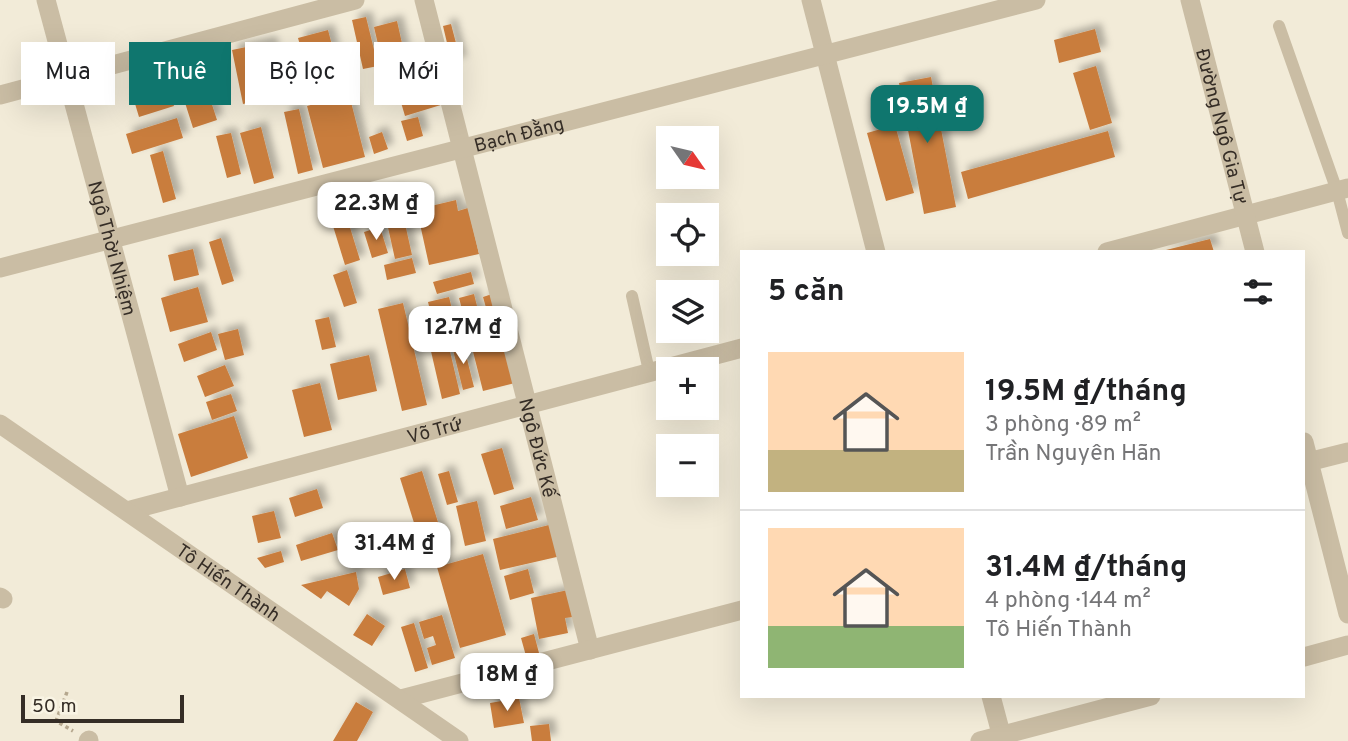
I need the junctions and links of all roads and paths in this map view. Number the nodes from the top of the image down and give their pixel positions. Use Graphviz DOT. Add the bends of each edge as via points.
graph roads {
  1 [pos="46,0"];
  2 [pos="355,0"];
  3 [pos="424,0"];
  4 [pos="811,0"];
  5 [pos="1036,0"];
  6 [pos="1190,0"];
  7 [pos="1279,26"];
  8 [pos="57,42"];
  9 [pos="825,55"];
  10 [pos="115,64"];
  11 [pos="21,89"];
  12 [pos="0,95"];
  13 [pos="75,105"];
  14 [pos="462,149"];
  15 [pos="1343,190"];
  16 [pos="1245,216"];
  17 [pos="1348,233"];
  18 [pos="111,240"];
  19 [pos="875,250"];
  20 [pos="1115,250"];
  21 [pos="1254,250"];
  22 [pos="0,268"];
  23 [pos="632,296"];
  24 [pos="740,349"];
  25 [pos="649,372"];
  26 [pos="527,405"];
  27 [pos="0,424"];
  28 [pos="1348,452"];
  29 [pos="1306,463"];
  30 [pos="180,497"];
  31 [pos="127,511"];
  32 [pos="740,611"];
  33 [pos="1348,614"];
  34 [pos="1348,645"];
  35 [pos="590,650"];
  36 [pos="1305,657"];
  37 [pos="67,692"];
  38 [pos="992,698"];
  39 [pos="1144,698"];
  40 [pos="401,699"];
  41 [pos="1002,738"];
  42 [pos="89,741"];
  43 [pos="459,741"];
  44 [pos="981,741"];
  1 -- 8 [label="street, Ngô Thời Nhiệm"];
  2 -- 10 [label="street"];
  3 -- 14 [label="street, Ngô Đức Kế"];
  4 -- 9 [label="street"];
  5 -- 9 [label="street, Bạch Đằng"];
  6 -- 16 [label="street, Đường Ngô Gia Tự"];
  7 -- 15 [label="lane"];
  9 -- 14 [label="street, Bạch Đằng"];
  9 -- 19 [label="street"];
  11 -- 12 [label="street"];
  13 -- 18 [label="street, Ngô Thời Nhiệm"];
  14 -- 18 [label="street, Bạch Đằng"];
  14 -- 26 [label="street, Ngô Đức Kế"];
  15 -- 16 [label="street"];
  15 -- 17 [label="lane"];
  16 -- 20 [label="street"];
  16 -- 21 [label="street, Đường Ngô Gia Tự"];
  18 -- 22 [label="street, Bạch Đằng"];
  18 -- 30 [label="street, Ngô Thời Nhiệm"];
  23 -- 25 [label="lane"];
  24 -- 25 [label="street, Võ Trứ"];
  25 -- 26 [label="street, Võ Trứ"];
  26 -- 30 [label="street, Võ Trứ"];
  26 -- 35 [label="street, Ngô Đức Kế"];
  27 -- 31 [label="street, Tô Hiến Thành"];
  28 -- 29 [label="street"];
  29 -- 33 [label="street"];
  30 -- 31 [label="street, Võ Trứ"];
  31 -- 40 [label="street, Tô Hiến Thành"];
  32 -- 35 [label="street"];
  34 -- 36 [label="street"];
  35 -- 40 [label="street"];
  37 -- 42 [label="path" via="56,721"];
  38 -- 41 [label="street"];
  39 -- 41 [label="street"];
  40 -- 43 [label="street, Tô Hiến Thành"];
  41 -- 44 [label="street"];
}
